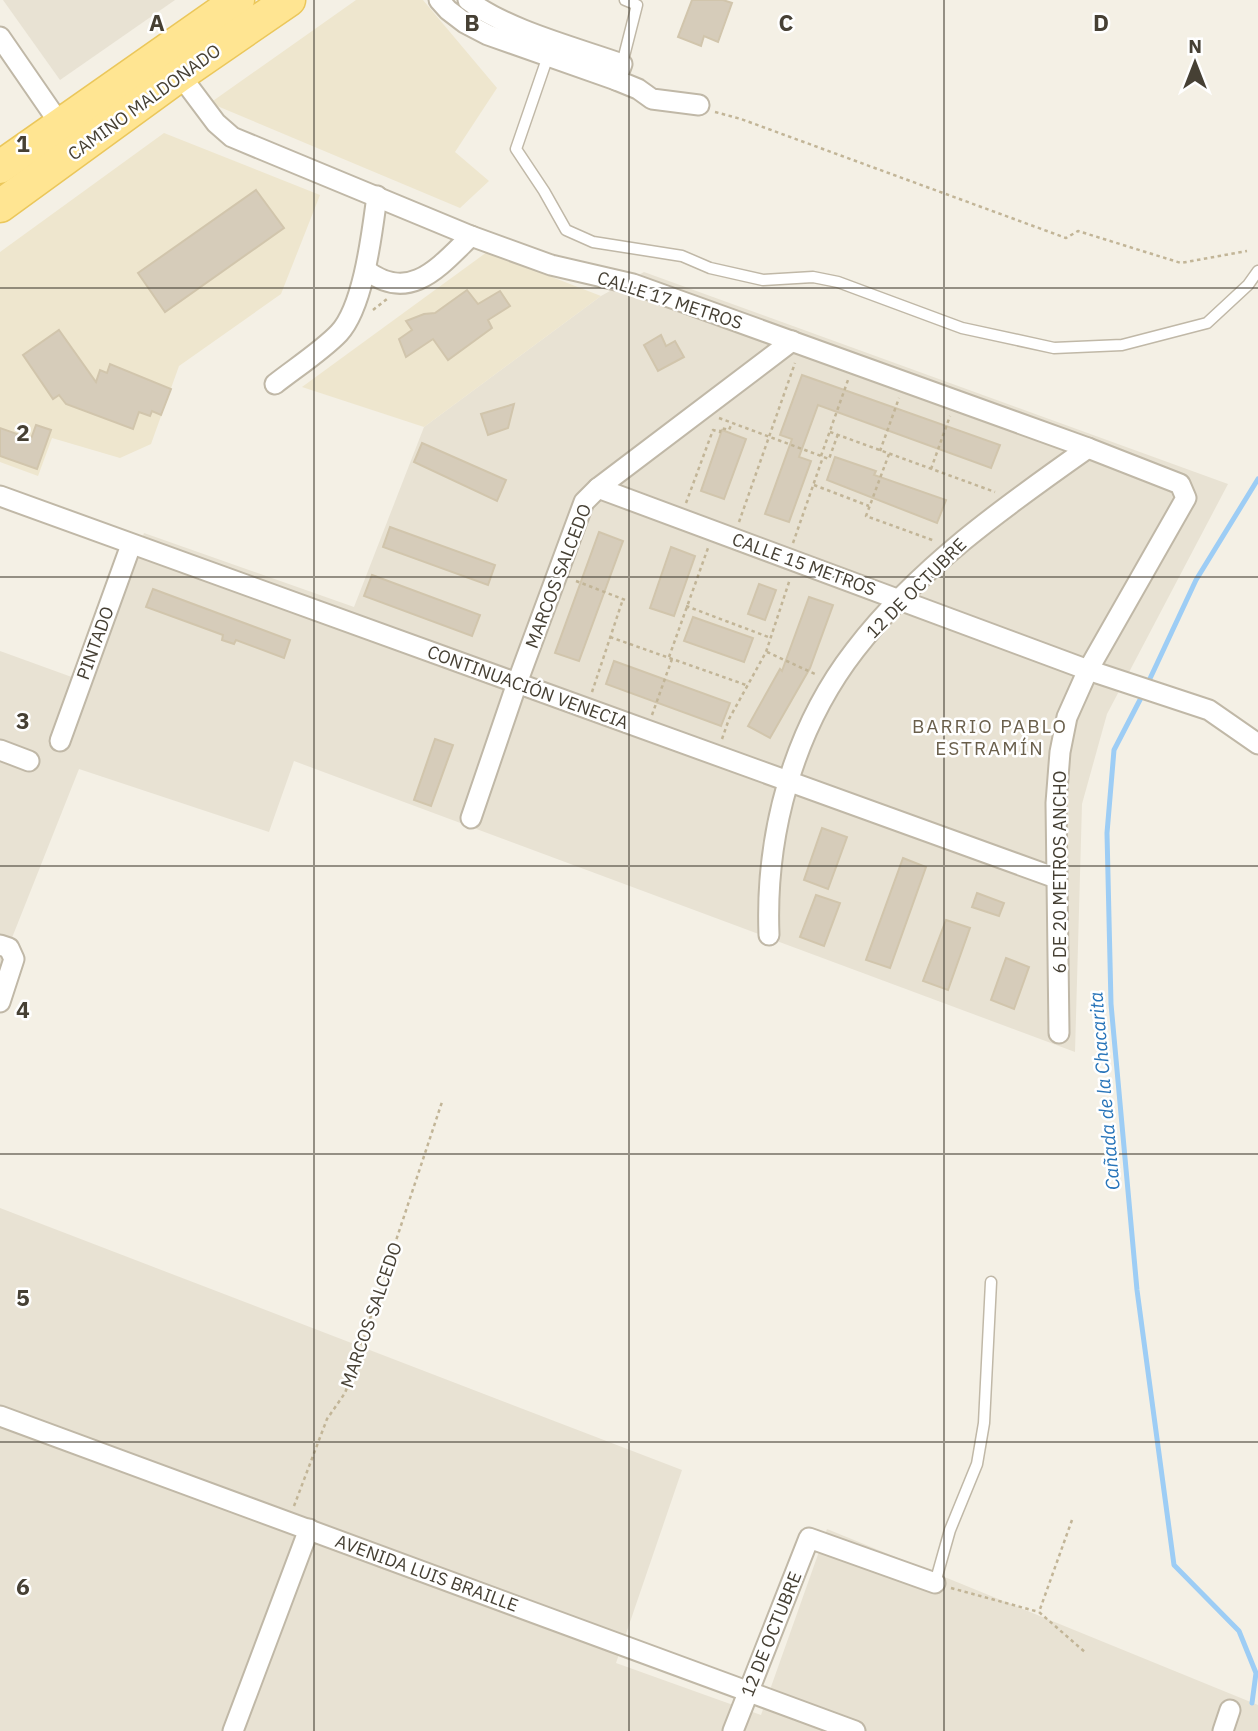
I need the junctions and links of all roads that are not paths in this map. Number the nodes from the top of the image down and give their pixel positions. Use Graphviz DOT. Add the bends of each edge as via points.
graph roads {
  1 [pos="238,0"];
  2 [pos="289,0"];
  3 [pos="439,0"];
  4 [pos="468,0"];
  5 [pos="625,0"];
  6 [pos="637,2"];
  7 [pos="0,37"];
  8 [pos="551,48"];
  9 [pos="619,72"];
  10 [pos="180,75"];
  11 [pos="699,105"];
  12 [pos="60,124"];
  13 [pos="0,167"];
  14 [pos="377,196"];
  15 [pos="0,206"];
  16 [pos="471,236"];
  17 [pos="366,270"];
  18 [pos="1258,271"];
  19 [pos="797,343"];
  20 [pos="275,384"];
  21 [pos="1087,448"];
  22 [pos="598,488"];
  23 [pos="1184,491"];
  24 [pos="0,496"];
  25 [pos="131,545"];
  26 [pos="900,599"];
  27 [pos="1088,670"];
  28 [pos="517,683"];
  29 [pos="60,741"];
  30 [pos="1258,744"];
  31 [pos="0,750"];
  32 [pos="29,761"];
  33 [pos="788,782"];
  34 [pos="471,818"];
  35 [pos="1056,878"];
  36 [pos="769,935"];
  37 [pos="4,946"];
  38 [pos="0,1002"];
  39 [pos="1059,1033"];
  40 [pos="991,1282"];
  41 [pos="0,1416"];
  42 [pos="309,1530"];
  43 [pos="935,1583"];
  44 [pos="748,1691"];
  45 [pos="1230,1710"];
  46 [pos="233,1731"];
  47 [pos="733,1731"];
  48 [pos="855,1731"];
  49 [pos="1223,1731"];
  1 -- 12 [label="main road, CAMINO MALDONADO"];
  2 -- 10 [label="main road, CAMINO MALDONADO"];
  3 -- 8 [label="street" via="465,23 488,35"];
  4 -- 8 [label="street"];
  5 -- 6 [label="lane"];
  6 -- 9 [label="lane"];
  7 -- 12 [label="street"];
  8 -- 9 [label="street"];
  8 -- 18 [label="lane" via="516,149 566,230 593,242 681,256 763,280 813,277 838,282 962,328 1054,348 1122,345 1207,323"];
  9 -- 11 [label="street" via="652,99"];
  10 -- 14 [label="street, CALLE 17 METROS" via="216,124 232,137"];
  10 -- 15 [label="main road, CAMINO MALDONADO"];
  12 -- 13 [label="main road, CAMINO MALDONADO"];
  14 -- 16 [label="street, CALLE 17 METROS"];
  14 -- 17 [label="street"];
  16 -- 17 [label="street" via="438,268 410,284 384,281"];
  16 -- 19 [label="street, CALLE 17 METROS" via="551,265 633,284"];
  17 -- 20 [label="street" via="341,332"];
  19 -- 21 [label="street, CALLE 17 METROS"];
  19 -- 22 [label="street, MARCOS SALCEDO"];
  21 -- 23 [label="street, CALLE 17 METROS" via="1180,484"];
  21 -- 26 [label="street, 12 DE OCTUBRE" via="954,549"];
  22 -- 26 [label="street, CALLE 15 METROS"];
  22 -- 28 [label="street, MARCOS SALCEDO" via="584,502"];
  23 -- 27 [label="street, 6 DE 20 METROS ANCHO" via="1186,498"];
  24 -- 25 [label="street, CONTINUACIÓN VENECIA"];
  25 -- 28 [label="street, CONTINUACIÓN VENECIA"];
  25 -- 29 [label="street, PINTADO"];
  26 -- 27 [label="street, CALLE 15 METROS"];
  26 -- 33 [label="street, 12 DE OCTUBRE" via="854,651 832,686 811,723"];
  27 -- 30 [label="street, CALLE 15 METROS" via="1209,710"];
  27 -- 35 [label="street, 6 DE 20 METROS ANCHO" via="1067,717 1060,752"];
  28 -- 33 [label="street, CONTINUACIÓN VENECIA"];
  28 -- 34 [label="street, MARCOS SALCEDO"];
  31 -- 32 [label="street"];
  33 -- 35 [label="street, CONTINUACIÓN VENECIA"];
  33 -- 36 [label="street, 12 DE OCTUBRE" via="772,864"];
  35 -- 39 [label="street, 6 DE 20 METROS ANCHO"];
  37 -- 38 [label="street" via="14,966"];
  40 -- 43 [label="lane" via="984,1423 977,1464"];
  41 -- 42 [label="street, AVENIDA LUIS BRAILLE"];
  42 -- 44 [label="street, AVENIDA LUIS BRAILLE"];
  42 -- 46 [label="street"];
  43 -- 44 [label="street, 12 DE OCTUBRE" via="809,1538"];
  44 -- 47 [label="street, 12 DE OCTUBRE"];
  44 -- 48 [label="street, AVENIDA LUIS BRAILLE"];
  45 -- 49 [label="street"];
}
